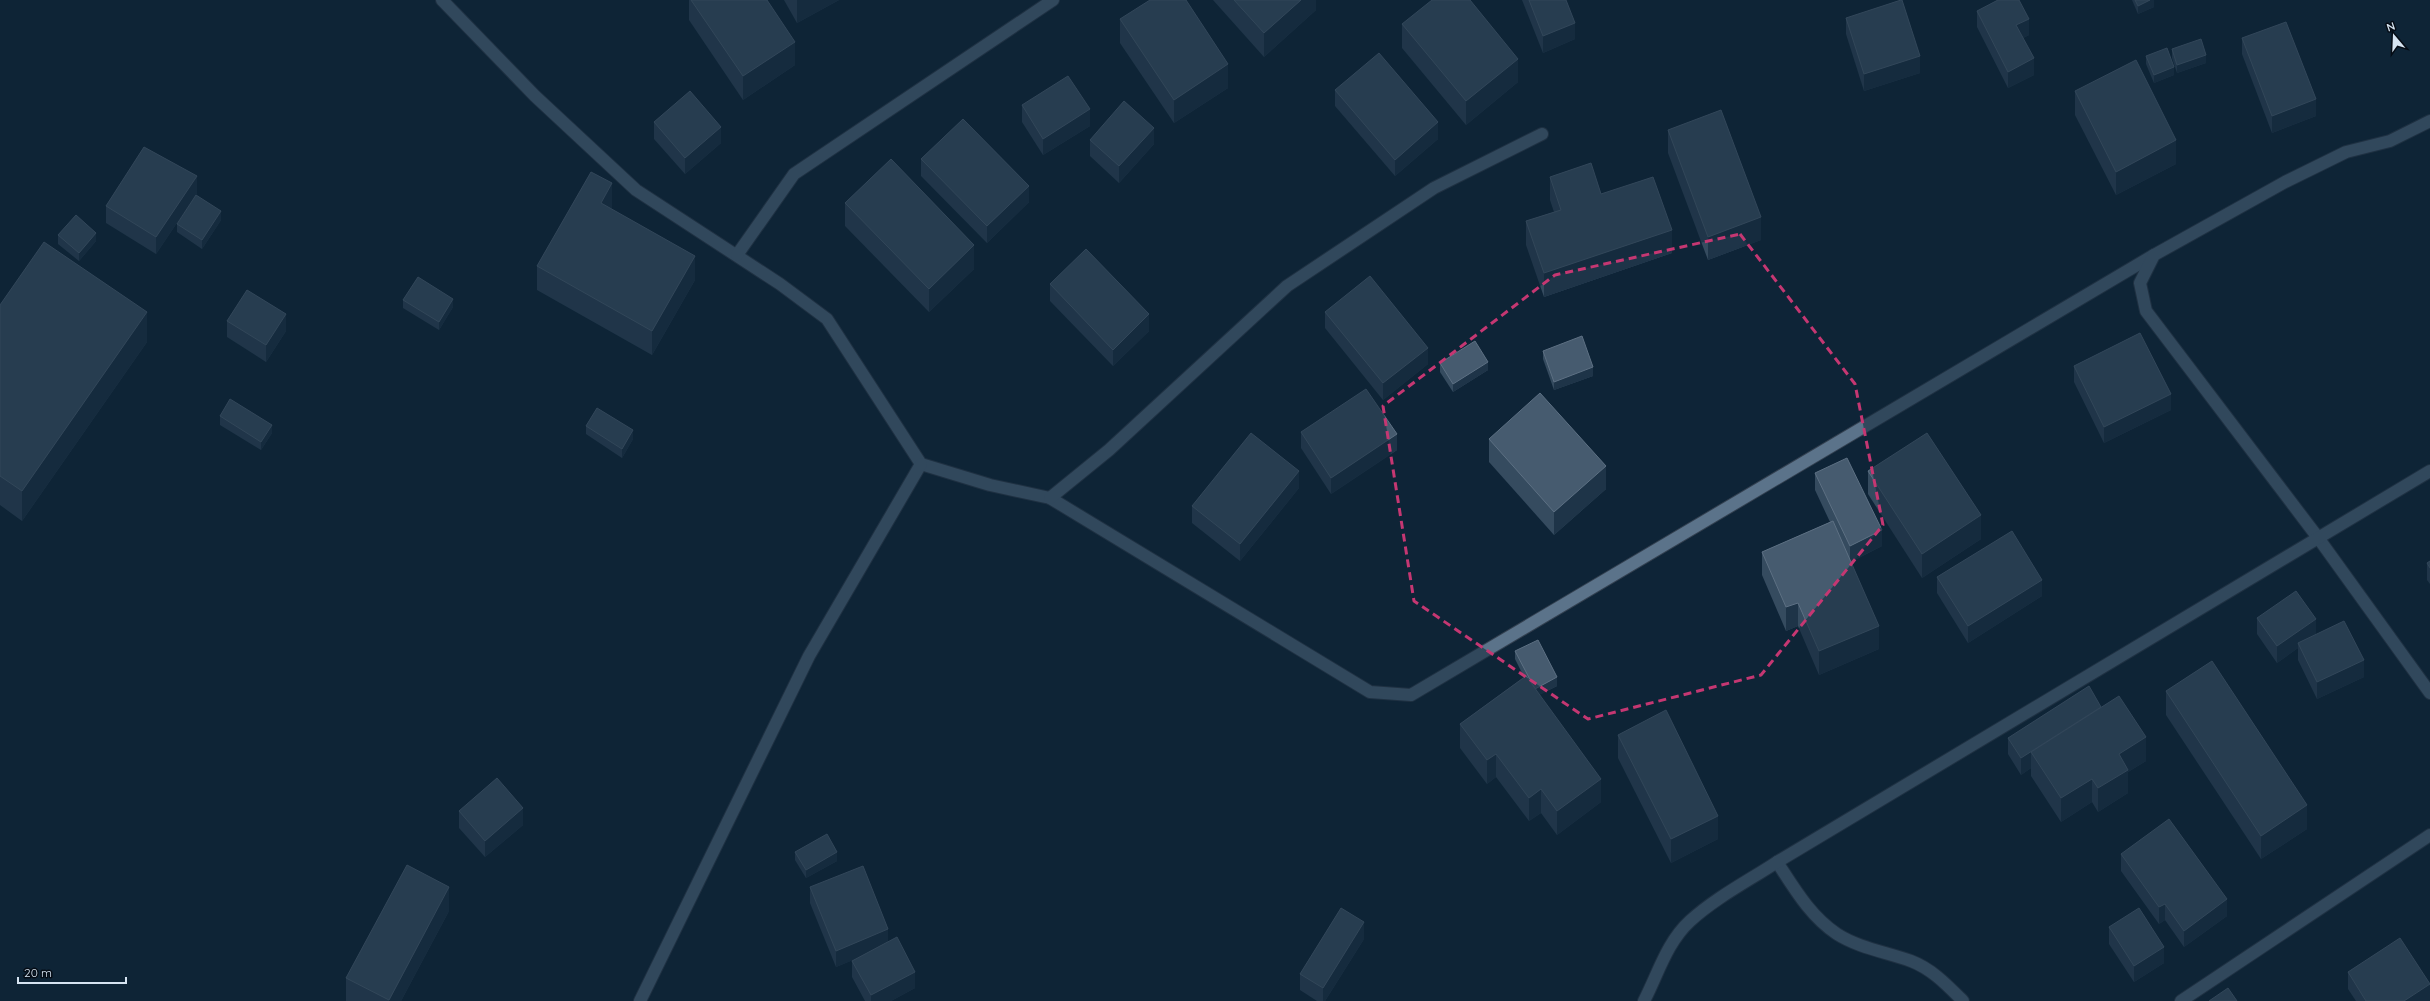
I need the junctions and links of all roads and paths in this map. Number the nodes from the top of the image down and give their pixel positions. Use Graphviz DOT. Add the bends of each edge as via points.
graph roads {
  1 [pos="442,0"];
  2 [pos="1053,0"];
  3 [pos="2430,121"];
  4 [pos="1542,134"];
  5 [pos="737,255"];
  6 [pos="2154,255"];
  7 [pos="921,464"];
  8 [pos="2430,471"];
  9 [pos="1050,498"];
  10 [pos="2319,539"];
  11 [pos="2430,694"];
  12 [pos="2430,835"];
  13 [pos="1777,862"];
  14 [pos="640,1001"];
  15 [pos="1644,1001"];
  16 [pos="1963,1001"];
  17 [pos="2181,1001"];
  1 -- 5 [label="street" via="535,96 636,190"];
  2 -- 5 [label="street" via="794,174"];
  3 -- 6 [label="street" via="2390,140 2346,152 2285,182"];
  4 -- 9 [label="street" via="1434,188 1287,286 1109,450"];
  5 -- 7 [label="street" via="827,319"];
  6 -- 9 [label="street" via="1411,695 1370,692"];
  6 -- 10 [label="street" via="2140,283 2146,311"];
  7 -- 9 [label="street" via="990,485"];
  7 -- 14 [label="street" via="809,656"];
  8 -- 10 [label="street"];
  10 -- 11 [label="street"];
  10 -- 13 [label="street"];
  12 -- 17 [label="street"];
  13 -- 15 [label="street" via="1689,921 1668,950"];
  13 -- 16 [label="street" via="1806,907 1837,934 1874,950 1911,961 1935,974"];
}
